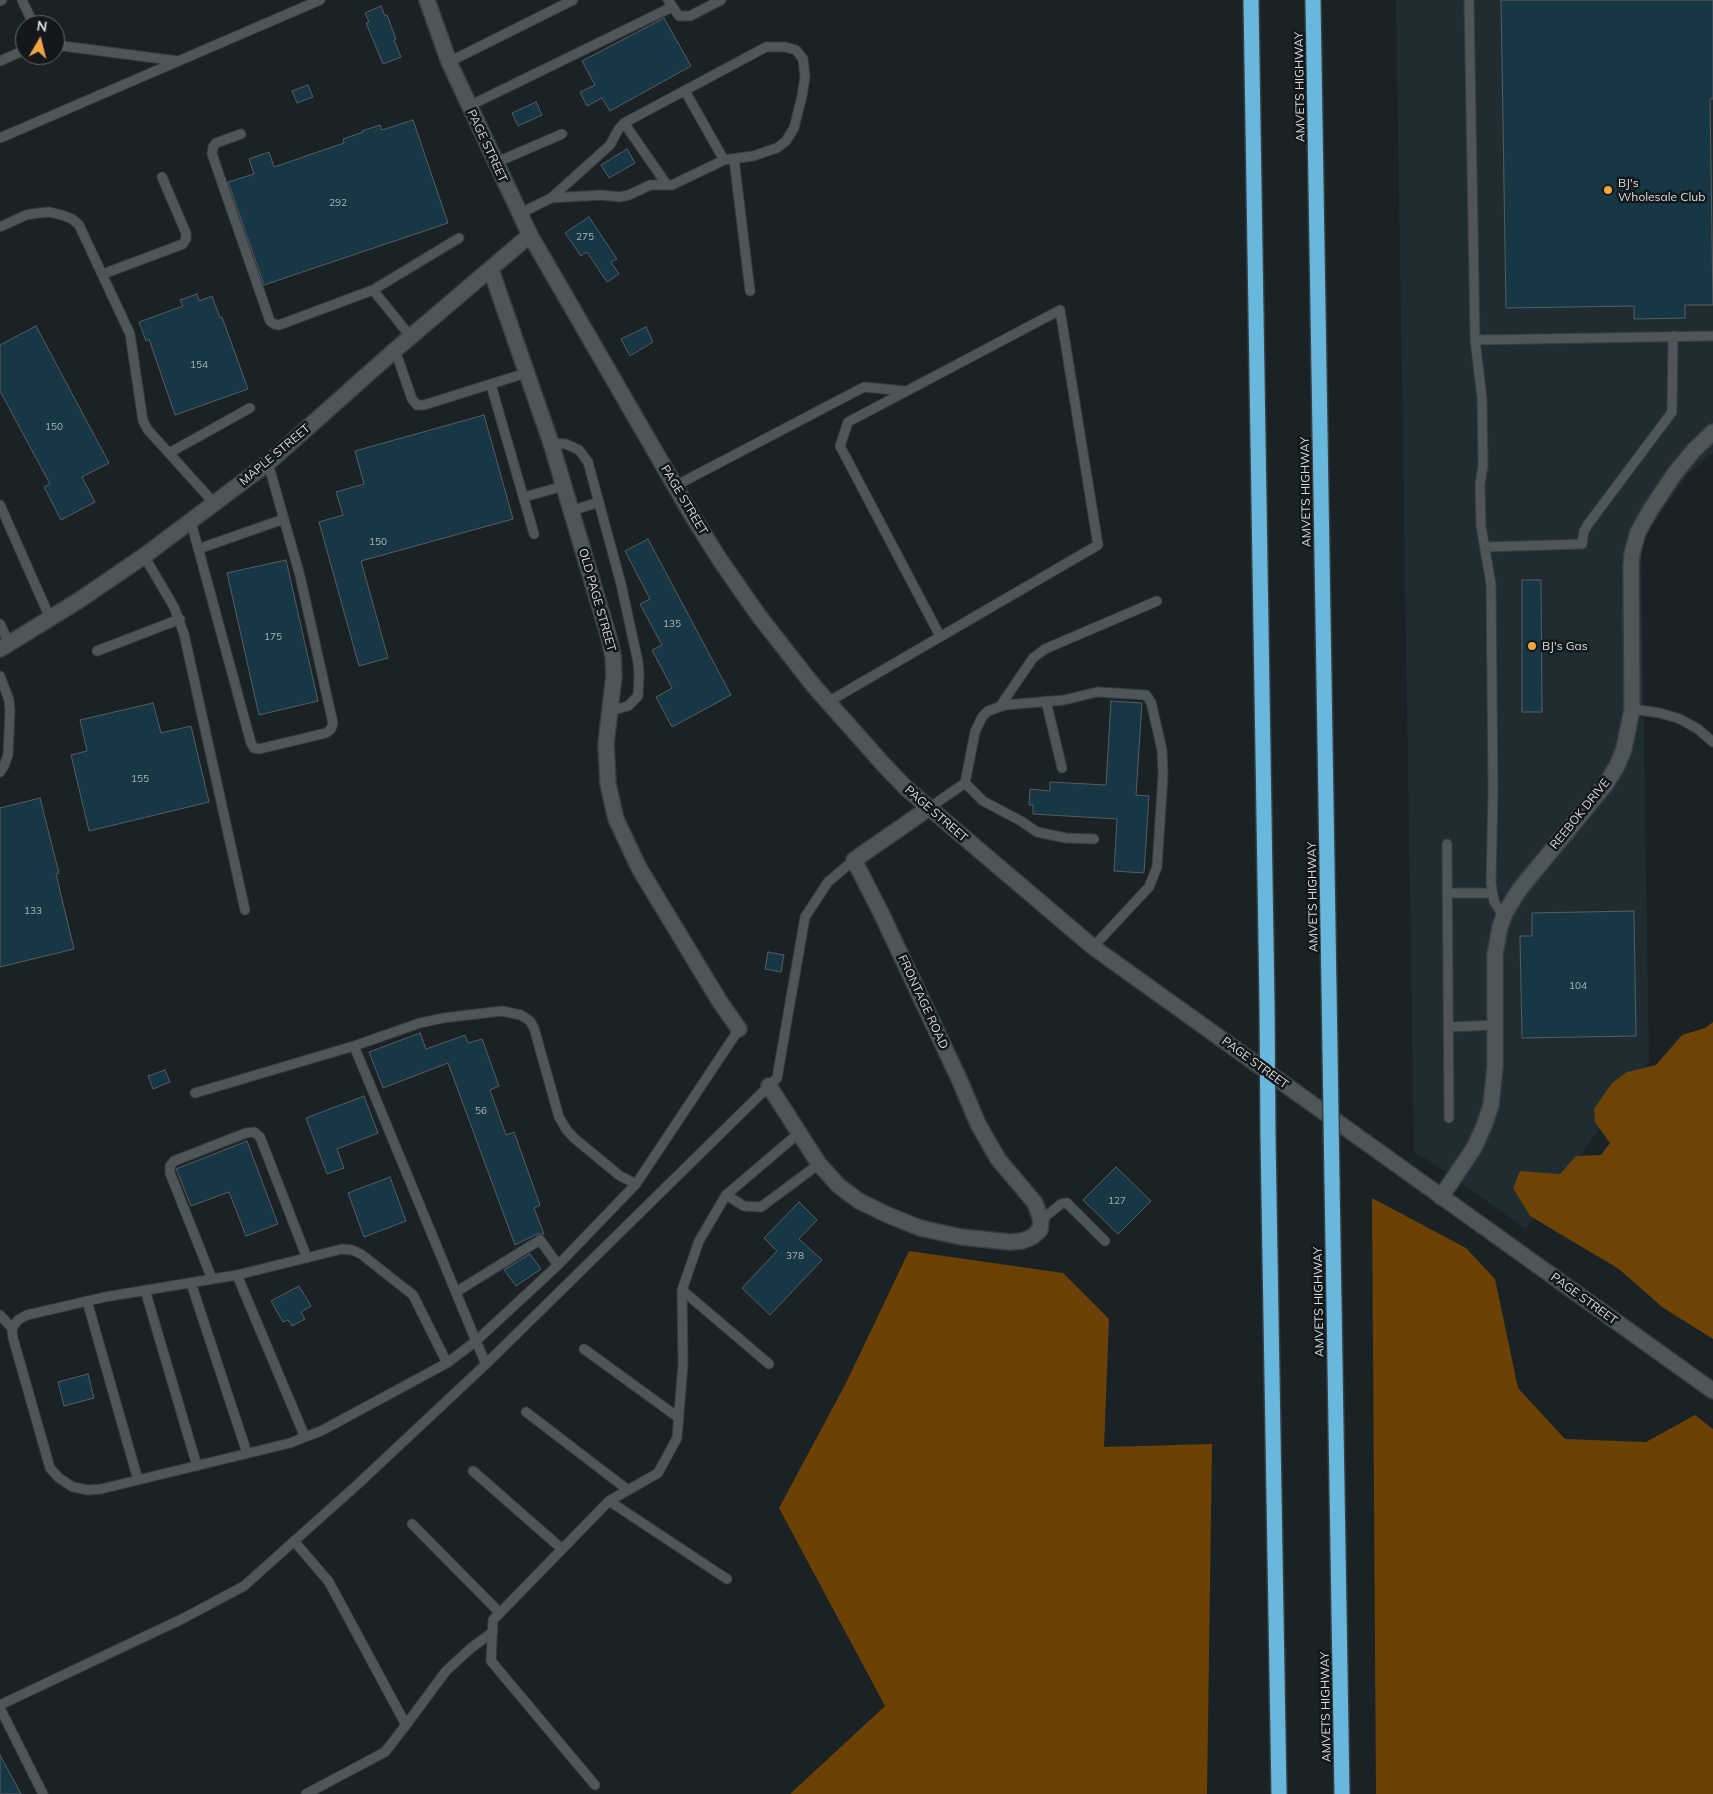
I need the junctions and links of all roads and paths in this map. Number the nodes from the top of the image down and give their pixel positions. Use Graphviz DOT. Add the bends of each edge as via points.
graph roads {
  1 [pos="22,0"];
  2 [pos="320,0"];
  3 [pos="426,0"];
  4 [pos="573,0"];
  5 [pos="721,0"];
  6 [pos="1251,0"];
  7 [pos="1313,0"];
  8 [pos="1469,0"];
  9 [pos="670,4"];
  10 [pos="29,15"];
  11 [pos="65,46"];
  12 [pos="15,54"];
  13 [pos="0,61"];
  14 [pos="178,61"];
  15 [pos="449,62"];
  16 [pos="685,91"];
  17 [pos="469,106"];
  18 [pos="624,123"];
  19 [pos="241,134"];
  20 [pos="562,134"];
  21 [pos="0,138"];
  22 [pos="734,159"];
  23 [pos="724,160"];
  24 [pos="495,163"];
  25 [pos="162,177"];
  26 [pos="667,185"];
  27 [pos="551,198"];
  28 [pos="519,214"];
  29 [pos="0,227"];
  30 [pos="530,235"];
  31 [pos="459,238"];
  32 [pos="491,270"];
  33 [pos="103,274"];
  34 [pos="373,290"];
  35 [pos="750,292"];
  36 [pos="1673,336"];
  37 [pos="1713,336"];
  38 [pos="410,337"];
  39 [pos="1475,340"];
  40 [pos="395,350"];
  41 [pos="526,373"];
  42 [pos="491,385"];
  43 [pos="906,391"];
  44 [pos="250,408"];
  45 [pos="1713,432"];
  46 [pos="551,443"];
  47 [pos="168,453"];
  48 [pos="268,463"];
  49 [pos="564,486"];
  50 [pos="675,486"];
  51 [pos="524,498"];
  52 [pos="599,502"];
  53 [pos="215,504"];
  54 [pos="0,505"];
  55 [pos="571,511"];
  56 [pos="284,519"];
  57 [pos="191,522"];
  58 [pos="534,534"];
  59 [pos="1485,547"];
  60 [pos="198,549"];
  61 [pos="144,556"];
  62 [pos="1157,600"];
  63 [pos="50,618"];
  64 [pos="180,619"];
  65 [pos="0,624"];
  66 [pos="940,636"];
  67 [pos="5,646"];
  68 [pos="97,651"];
  69 [pos="0,676"];
  70 [pos="1046,701"];
  71 [pos="828,702"];
  72 [pos="1001,706"];
  73 [pos="1632,709"];
  74 [pos="610,710"];
  75 [pos="1713,742"];
  76 [pos="1062,768"];
  77 [pos="0,772"];
  78 [pos="965,783"];
  79 [pos="929,808"];
  80 [pos="1094,840"];
  81 [pos="1447,844"];
  82 [pos="854,860"];
  83 [pos="1447,893"];
  84 [pos="1491,893"];
  85 [pos="245,910"];
  86 [pos="1505,913"];
  87 [pos="1093,946"];
  88 [pos="1494,1025"];
  89 [pos="1448,1027"];
  90 [pos="739,1029"];
  91 [pos="354,1046"];
  92 [pos="769,1086"];
  93 [pos="195,1093"];
  94 [pos="1449,1118"];
  95 [pos="798,1133"];
  96 [pos="819,1164"];
  97 [pos="636,1184"];
  98 [pos="726,1195"];
  99 [pos="1441,1197"];
  100 [pos="1041,1220"];
  101 [pos="1105,1241"];
  102 [pos="307,1258"];
  103 [pos="558,1265"];
  104 [pos="237,1275"];
  105 [pos="212,1279"];
  106 [pos="191,1283"];
  107 [pos="145,1290"];
  108 [pos="682,1290"];
  109 [pos="456,1292"];
  110 [pos="86,1302"];
  111 [pos="0,1315"];
  112 [pos="12,1328"];
  113 [pos="476,1341"];
  114 [pos="584,1349"];
  115 [pos="447,1363"];
  116 [pos="486,1364"];
  117 [pos="769,1364"];
  118 [pos="1713,1391"];
  119 [pos="526,1412"];
  120 [pos="679,1418"];
  121 [pos="305,1437"];
  122 [pos="247,1454"];
  123 [pos="197,1466"];
  124 [pos="473,1471"];
  125 [pos="138,1480"];
  126 [pos="628,1490"];
  127 [pos="608,1501"];
  128 [pos="412,1524"];
  129 [pos="294,1541"];
  130 [pos="562,1549"];
  131 [pos="727,1579"];
  132 [pos="500,1613"];
  133 [pos="492,1632"];
  134 [pos="0,1706"];
  135 [pos="406,1725"];
  136 [pos="595,1785"];
  137 [pos="43,1794"];
  138 [pos="306,1794"];
  139 [pos="1279,1794"];
  140 [pos="1342,1794"];
  1 -- 10 [label="lane"];
  2 -- 14 [label="lane"];
  3 -- 15 [label="street, PAGE STREET"];
  4 -- 15 [label="lane"];
  5 -- 9 [label="lane" via="690,16 679,16"];
  6 -- 139 [label="highway, bridge"];
  7 -- 140 [label="highway, AMVETS HIGHWAY, bridge"];
  8 -- 39 [label="lane"];
  9 -- 17 [label="lane"];
  11 -- 14 [label="lane"];
  12 -- 13 [label="lane"];
  14 -- 21 [label="lane"];
  15 -- 17 [label="street, PAGE STREET"];
  16 -- 18 [label="lane"];
  16 -- 22 [label="lane" via="766,47 796,50 803,59 802,96 794,128 786,141 766,152"];
  16 -- 23 [label="lane"];
  17 -- 24 [label="street, PAGE STREET"];
  18 -- 26 [label="lane"];
  18 -- 27 [label="lane" via="610,145"];
  19 -- 34 [label="lane" via="216,143 212,154 270,321 279,324"];
  20 -- 24 [label="lane"];
  22 -- 23 [label="lane"];
  22 -- 35 [label="lane"];
  23 -- 26 [label="lane"];
  24 -- 28 [label="street, PAGE STREET"];
  25 -- 33 [label="lane" via="186,233 183,244"];
  26 -- 27 [label="lane" via="650,185 619,197 601,194"];
  27 -- 28 [label="lane"];
  28 -- 30 [label="street, PAGE STREET"];
  29 -- 33 [label="lane" via="26,214 49,212 72,219 85,235"];
  30 -- 32 [label="street, MAPLE STREET"];
  30 -- 50 [label="street, PAGE STREET"];
  31 -- 34 [label="lane"];
  32 -- 38 [label="street, MAPLE STREET"];
  32 -- 41 [label="street, OLD PAGE STREET"];
  33 -- 47 [label="lane" via="130,334 143,421"];
  34 -- 38 [label="lane"];
  36 -- 37 [label="lane"];
  36 -- 39 [label="lane"];
  36 -- 59 [label="lane" via="1672,412 1589,523 1582,544"];
  38 -- 40 [label="street, MAPLE STREET"];
  39 -- 59 [label="lane" via="1482,398 1483,468 1480,484"];
  40 -- 42 [label="lane" via="416,405"];
  40 -- 48 [label="street, MAPLE STREET"];
  41 -- 42 [label="lane"];
  41 -- 46 [label="street, OLD PAGE STREET"];
  42 -- 51 [label="lane"];
  43 -- 50 [label="lane" via="864,387"];
  43 -- 66 [label="lane" via="848,422 840,446"];
  43 -- 66 [label="lane" via="1060,310 1098,545"];
  44 -- 47 [label="lane"];
  45 -- 73 [label="street, REEBOK DRIVE" via="1675,473 1638,532 1631,566"];
  46 -- 49 [label="street, OLD PAGE STREET"];
  46 -- 52 [label="lane" via="566,444 579,450 588,462"];
  47 -- 53 [label="lane"];
  48 -- 53 [label="street, MAPLE STREET"];
  48 -- 56 [label="lane"];
  49 -- 51 [label="lane"];
  49 -- 55 [label="street, OLD PAGE STREET"];
  50 -- 71 [label="street, PAGE STREET" via="759,616"];
  51 -- 58 [label="lane"];
  52 -- 55 [label="lane"];
  52 -- 74 [label="lane" via="621,584 639,676 638,696 628,706"];
  53 -- 57 [label="street, MAPLE STREET"];
  54 -- 63 [label="lane"];
  55 -- 74 [label="street, OLD PAGE STREET" via="613,656"];
  56 -- 60 [label="lane"];
  56 -- 60 [label="lane" via="300,576 332,723 326,733 259,749 250,743"];
  57 -- 60 [label="lane"];
  57 -- 61 [label="street, MAPLE STREET"];
  59 -- 84 [label="lane" via="1491,584"];
  61 -- 63 [label="street, MAPLE STREET"];
  61 -- 64 [label="lane"];
  62 -- 72 [label="lane" via="1045,649 1034,658"];
  63 -- 67 [label="street, MAPLE STREET"];
  64 -- 68 [label="lane"];
  64 -- 85 [label="lane"];
  65 -- 67 [label="lane"];
  66 -- 71 [label="lane"];
  69 -- 77 [label="lane" via="10,711 8,755"];
  70 -- 72 [label="lane"];
  70 -- 76 [label="lane"];
  70 -- 87 [label="lane" via="1097,692 1146,695 1151,702 1162,750 1157,867 1149,886"];
  71 -- 79 [label="street, PAGE STREET" via="906,788"];
  72 -- 78 [label="lane" via="988,711 975,732"];
  73 -- 75 [label="lane" via="1680,719"];
  73 -- 86 [label="street, REEBOK DRIVE" via="1624,749 1612,775 1519,890"];
  74 -- 90 [label="street, OLD PAGE STREET" via="606,743 616,819 639,868"];
  78 -- 79 [label="lane"];
  78 -- 80 [label="lane" via="983,801 1037,832"];
  79 -- 82 [label="street"];
  79 -- 87 [label="street, PAGE STREET"];
  81 -- 83 [label="lane"];
  82 -- 92 [label="lane" via="828,882 805,917 777,1078"];
  82 -- 100 [label="street, FRONTAGE ROAD" via="978,1124 998,1159 1035,1204"];
  83 -- 84 [label="lane"];
  83 -- 89 [label="lane"];
  84 -- 86 [label="lane" via="1497,906"];
  86 -- 88 [label="street, REEBOK DRIVE" via="1495,954"];
  87 -- 99 [label="street, PAGE STREET"];
  88 -- 89 [label="lane"];
  88 -- 99 [label="street, REEBOK DRIVE" via="1494,1079 1488,1116 1471,1153"];
  89 -- 94 [label="lane"];
  90 -- 97 [label="lane"];
  91 -- 93 [label="lane"];
  91 -- 97 [label="lane" via="443,1018 502,1011 521,1015 534,1028 559,1117 566,1129 620,1176"];
  91 -- 109 [label="lane"];
  92 -- 95 [label="street"];
  92 -- 116 [label="lane"];
  95 -- 96 [label="street"];
  95 -- 98 [label="lane"];
  96 -- 98 [label="lane" via="761,1207 744,1206"];
  96 -- 100 [label="street" via="839,1186 859,1201 920,1228 961,1237 1010,1242 1032,1238 1040,1230"];
  97 -- 103 [label="lane"];
  98 -- 108 [label="lane" via="698,1240"];
  99 -- 118 [label="street, PAGE STREET"];
  100 -- 101 [label="lane" via="1067,1202"];
  102 -- 104 [label="lane"];
  102 -- 105 [label="lane" via="260,1138 254,1132 246,1133 174,1161 170,1166"];
  102 -- 115 [label="lane" via="342,1249 362,1254 413,1294"];
  103 -- 109 [label="lane" via="540,1240"];
  103 -- 113 [label="lane"];
  104 -- 105 [label="lane"];
  104 -- 121 [label="lane"];
  105 -- 106 [label="lane"];
  106 -- 107 [label="lane"];
  106 -- 122 [label="lane"];
  107 -- 110 [label="lane"];
  107 -- 123 [label="lane"];
  108 -- 117 [label="lane"];
  108 -- 120 [label="lane" via="683,1364"];
  109 -- 113 [label="lane"];
  110 -- 112 [label="lane" via="27,1315"];
  110 -- 125 [label="lane"];
  111 -- 112 [label="lane"];
  112 -- 125 [label="lane" via="50,1468 72,1487 88,1490"];
  113 -- 115 [label="lane"];
  113 -- 116 [label="lane"];
  114 -- 120 [label="lane"];
  115 -- 121 [label="lane"];
  116 -- 129 [label="lane"];
  119 -- 126 [label="lane"];
  120 -- 126 [label="lane" via="677,1438 658,1473"];
  121 -- 122 [label="lane"];
  122 -- 123 [label="lane"];
  123 -- 125 [label="lane"];
  124 -- 130 [label="lane"];
  126 -- 127 [label="lane"];
  127 -- 130 [label="lane"];
  127 -- 131 [label="lane"];
  128 -- 132 [label="lane"];
  129 -- 134 [label="lane" via="244,1586"];
  129 -- 135 [label="lane" via="329,1582"];
  130 -- 132 [label="lane"];
  132 -- 133 [label="lane" via="493,1620"];
  133 -- 135 [label="lane" via="446,1671"];
  133 -- 136 [label="lane" via="491,1661"];
  134 -- 137 [label="lane"];
  135 -- 138 [label="lane" via="385,1752"];
}
